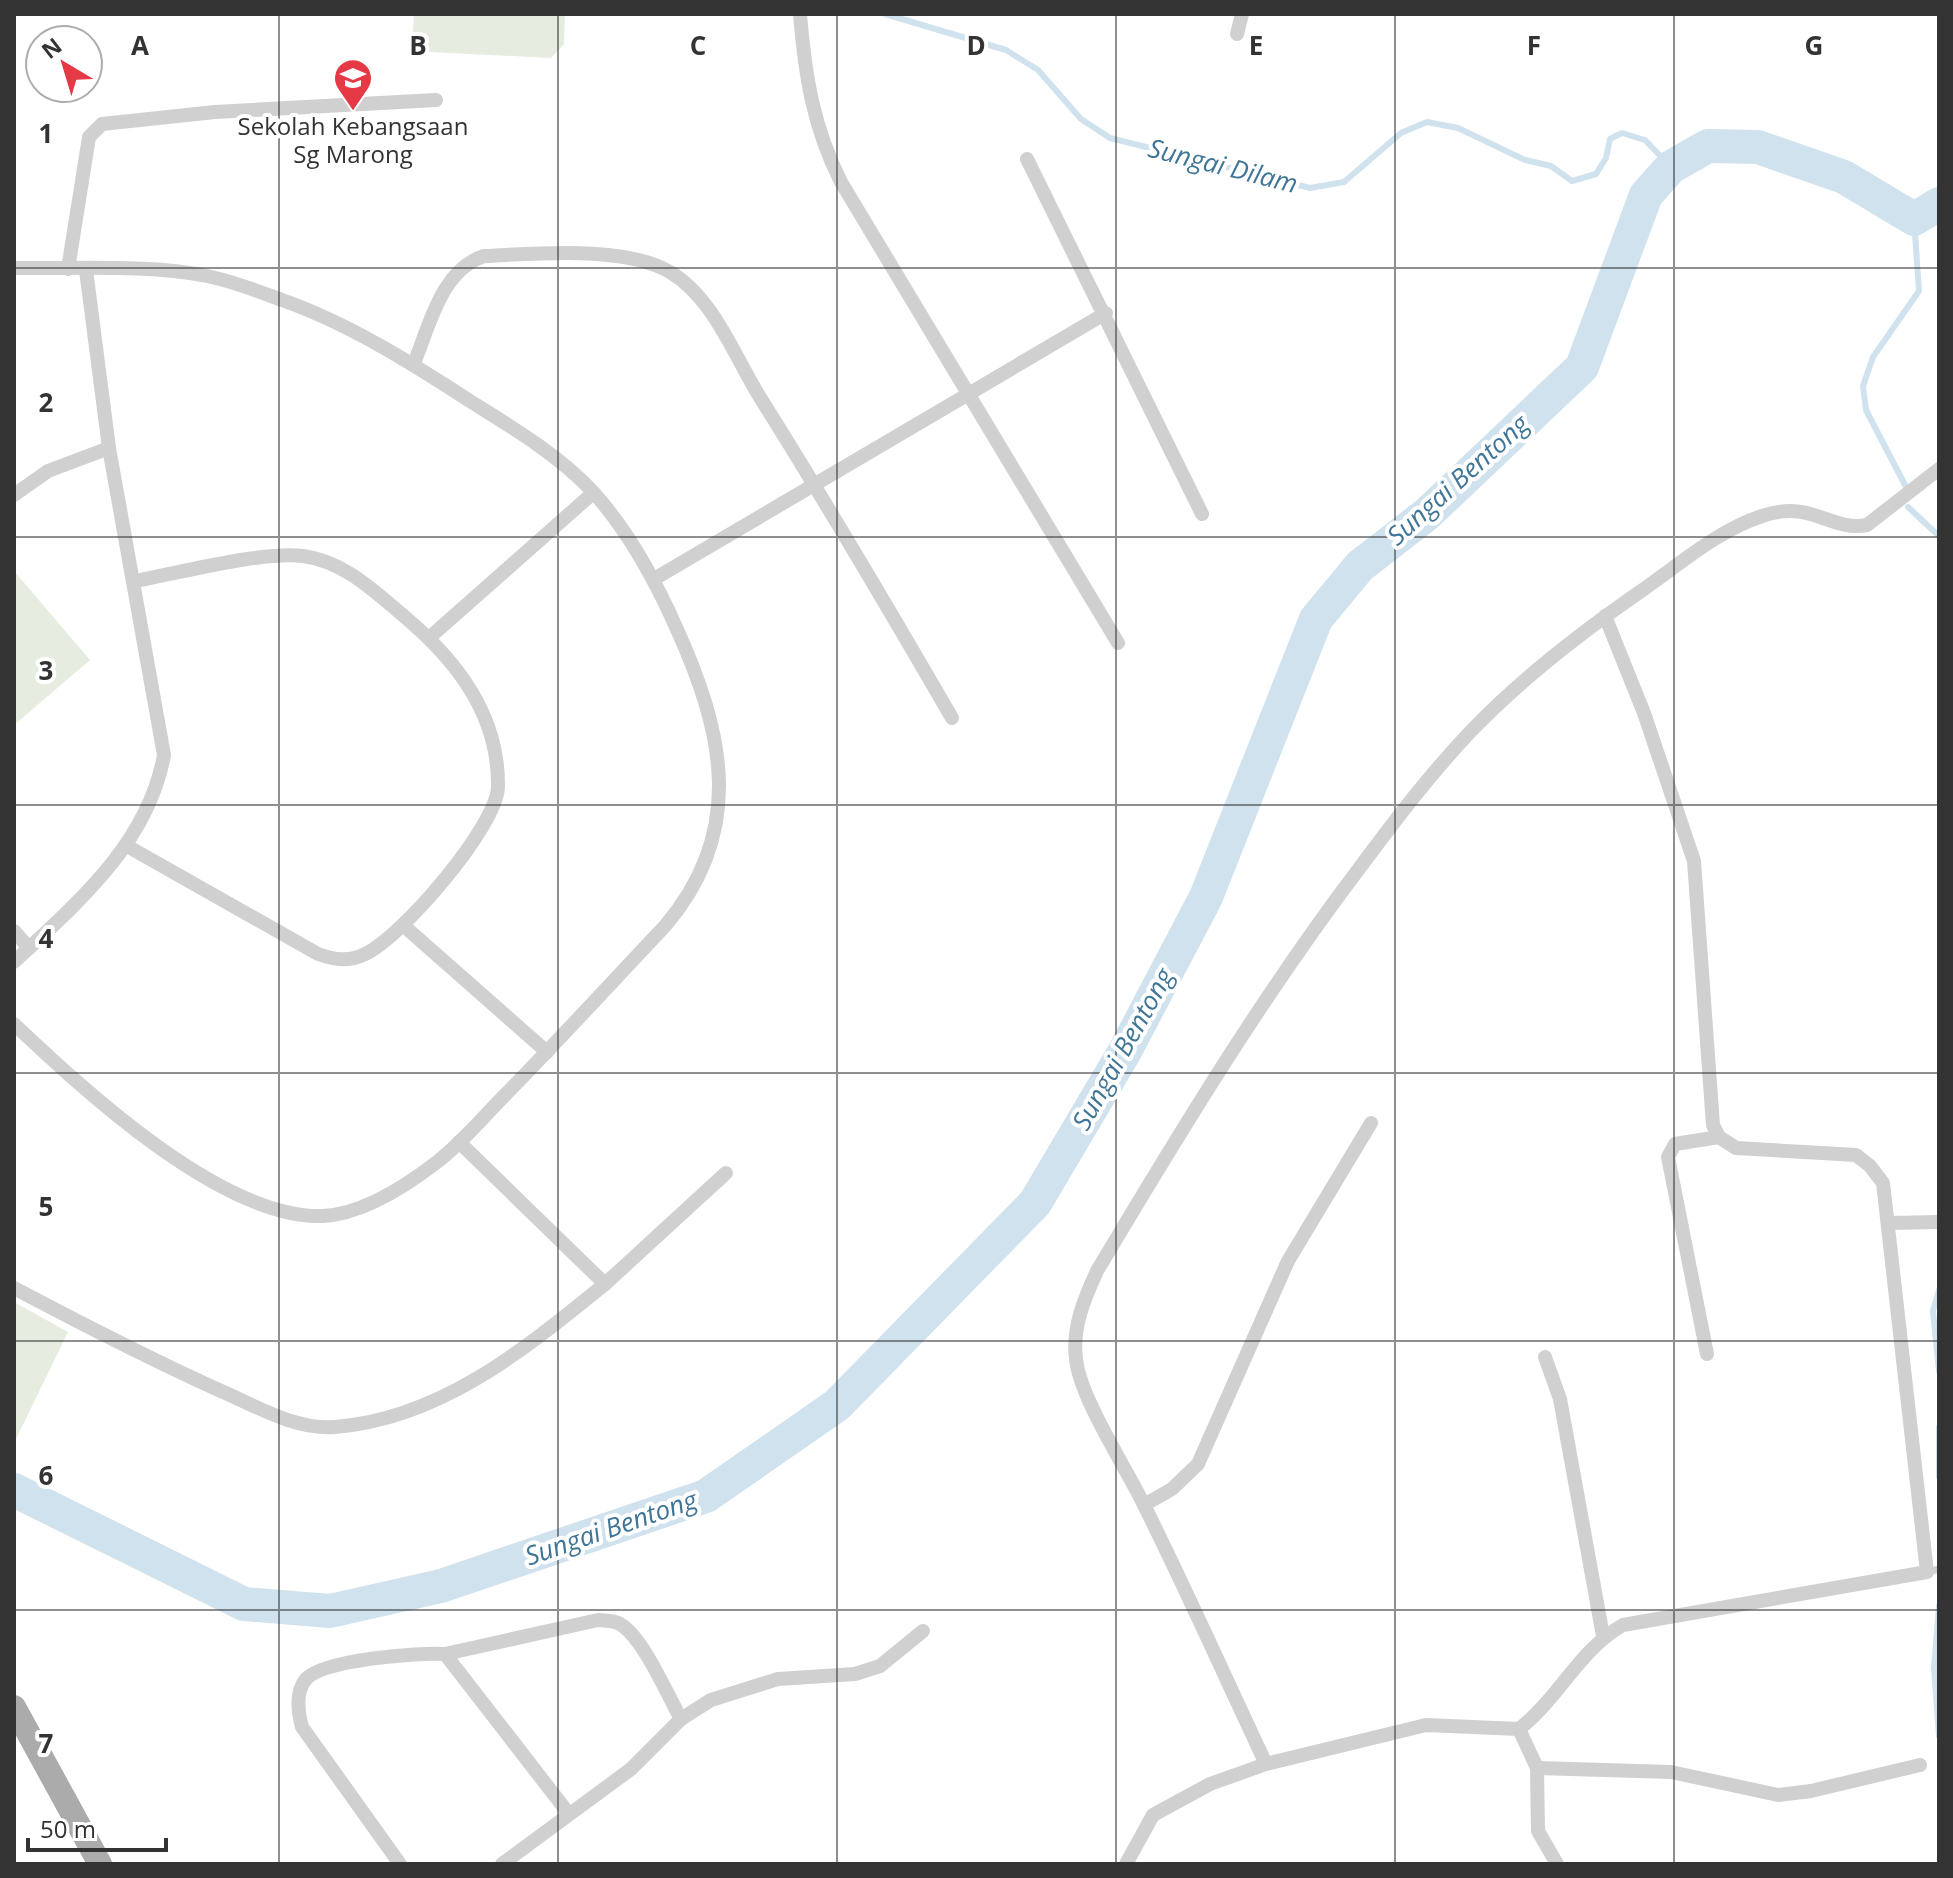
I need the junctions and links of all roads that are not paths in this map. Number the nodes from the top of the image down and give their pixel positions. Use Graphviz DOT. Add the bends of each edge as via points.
graph roads {
  1 [pos="800,14"];
  2 [pos="1242,14"];
  3 [pos="1237,34"];
  4 [pos="436,100"];
  5 [pos="1027,159"];
  6 [pos="14,268"];
  7 [pos="68,269"];
  8 [pos="86,270"];
  9 [pos="1106,313"];
  10 [pos="414,363"];
  11 [pos="967,396"];
  12 [pos="109,448"];
  13 [pos="1939,469"];
  14 [pos="816,485"];
  15 [pos="593,493"];
  16 [pos="14,495"];
  17 [pos="1202,514"];
  18 [pos="654,579"];
  19 [pos="135,581"];
  20 [pos="1605,616"];
  21 [pos="430,637"];
  22 [pos="1118,643"];
  23 [pos="952,718"];
  24 [pos="127,846"];
  25 [pos="404,926"];
  26 [pos="14,931"];
  27 [pos="29,948"];
  28 [pos="14,962"];
  29 [pos="14,1024"];
  30 [pos="547,1052"];
  31 [pos="1371,1123"];
  32 [pos="1719,1137"];
  33 [pos="459,1142"];
  34 [pos="726,1173"];
  35 [pos="1939,1222"];
  36 [pos="1888,1223"];
  37 [pos="605,1284"];
  38 [pos="14,1288"];
  39 [pos="1707,1354"];
  40 [pos="1545,1357"];
  41 [pos="1144,1505"];
  42 [pos="1933,1570"];
  43 [pos="923,1631"];
  44 [pos="1603,1636"];
  45 [pos="445,1654"];
  46 [pos="14,1707"];
  47 [pos="681,1719"];
  48 [pos="1519,1729"];
  49 [pos="20,1734"];
  50 [pos="1266,1764"];
  51 [pos="1920,1765"];
  52 [pos="1537,1768"];
  53 [pos="569,1814"];
  54 [pos="1123,1863"];
  55 [pos="100,1864"];
  56 [pos="400,1864"];
  57 [pos="502,1864"];
  58 [pos="1557,1864"];
  1 -- 11 [label="street" via="807,83 822,144"];
  2 -- 3 [label="street"];
  4 -- 7 [label="street" via="102,124 89,137"];
  5 -- 9 [label="street"];
  6 -- 7 [label="street"];
  7 -- 8 [label="street"];
  8 -- 10 [label="street" via="207,276 285,301"];
  8 -- 12 [label="street"];
  9 -- 11 [label="street"];
  9 -- 17 [label="street"];
  10 -- 14 [label="street" via="451,277 470,260 579,255 649,263 669,271 698,296"];
  10 -- 15 [label="street" via="551,455"];
  11 -- 14 [label="street"];
  11 -- 22 [label="street"];
  12 -- 16 [label="street" via="48,471"];
  12 -- 19 [label="street"];
  13 -- 20 [label="street" via="1867,525 1854,527 1790,509 1733,527"];
  14 -- 18 [label="street"];
  14 -- 23 [label="street"];
  15 -- 18 [label="street"];
  15 -- 21 [label="street"];
  18 -- 30 [label="street" via="703,688 718,760 720,805 706,856 679,910"];
  19 -- 21 [label="street" via="288,554 308,556 367,584"];
  19 -- 24 [label="street" via="164,755 160,781"];
  20 -- 32 [label="street" via="1694,861 1713,1125"];
  20 -- 41 [label="street" via="1554,653 1472,730 1417,792 1285,968 1217,1070 1097,1271 1078,1323 1076,1361"];
  21 -- 25 [label="street" via="479,701 498,788 490,819"];
  24 -- 25 [label="street" via="333,959 367,954"];
  24 -- 27 [label="street"];
  25 -- 30 [label="street"];
  26 -- 27 [label="street"];
  27 -- 28 [label="street"];
  29 -- 33 [label="street" via="152,1141 238,1195 270,1208 314,1216 350,1211 420,1174"];
  30 -- 33 [label="street"];
  31 -- 41 [label="street" via="1288,1261 1198,1464 1188,1477"];
  32 -- 36 [label="street" via="1736,1148 1856,1155 1883,1183"];
  32 -- 39 [label="street" via="1675,1144 1668,1157"];
  33 -- 37 [label="street"];
  34 -- 37 [label="street"];
  35 -- 36 [label="street"];
  36 -- 42 [label="street"];
  37 -- 38 [label="street" via="503,1365 471,1382 399,1414 333,1427 281,1418 133,1351"];
  40 -- 44 [label="street" via="1560,1399"];
  41 -- 50 [label="street"];
  42 -- 44 [label="street" via="1638,1621"];
  43 -- 47 [label="street" via="880,1666 855,1674 778,1679 711,1700"];
  44 -- 48 [label="street" via="1546,1707"];
  45 -- 47 [label="street" via="598,1620 614,1621 639,1645"];
  45 -- 53 [label="street"];
  45 -- 56 [label="street" via="332,1667 317,1671 301,1687 297,1709 302,1727"];
  46 -- 49 [label="main road"];
  47 -- 53 [label="street" via="631,1769"];
  48 -- 50 [label="street" via="1426,1725"];
  48 -- 52 [label="street"];
  49 -- 55 [label="main road"];
  50 -- 54 [label="street" via="1210,1784 1153,1815"];
  51 -- 52 [label="street" via="1778,1795 1671,1772"];
  52 -- 58 [label="street" via="1538,1831"];
  53 -- 57 [label="street"];
}
